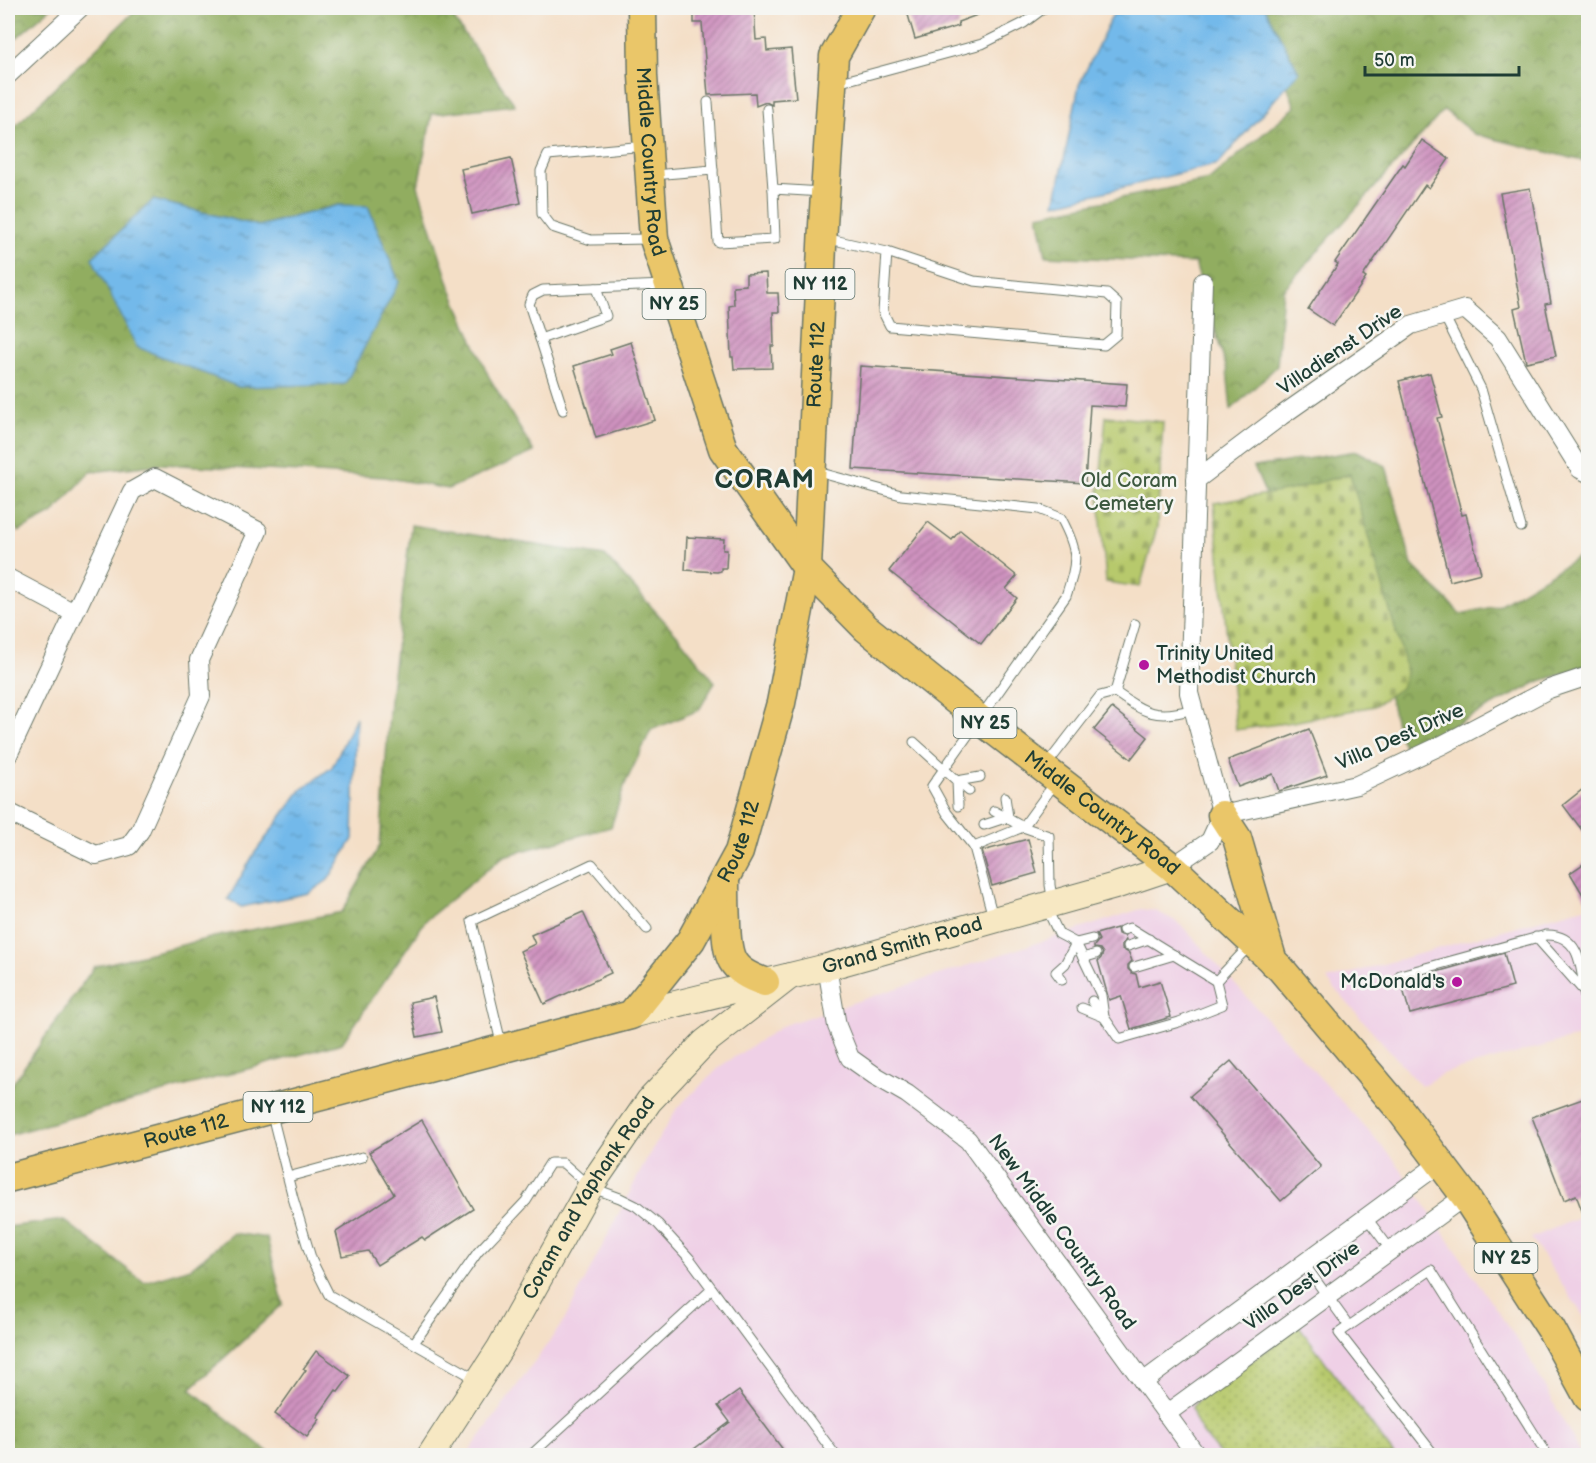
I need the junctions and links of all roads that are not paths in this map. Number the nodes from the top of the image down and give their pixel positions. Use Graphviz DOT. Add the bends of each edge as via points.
graph roads {
  1 [pos="80,8"];
  2 [pos="642,8"];
  3 [pos="861,8"];
  4 [pos="1044,8"];
  5 [pos="8,75"];
  6 [pos="832,84"];
  7 [pos="708,102"];
  8 [pos="767,109"];
  9 [pos="648,145"];
  10 [pos="713,170"];
  11 [pos="649,176"];
  12 [pos="772,189"];
  13 [pos="825,192"];
  14 [pos="822,237"];
  15 [pos="654,239"];
  16 [pos="888,252"];
  17 [pos="1203,282"];
  18 [pos="667,285"];
  19 [pos="596,288"];
  20 [pos="1444,315"];
  21 [pos="540,339"];
  22 [pos="563,410"];
  23 [pos="811,471"];
  24 [pos="1588,473"];
  25 [pos="1196,480"];
  26 [pos="1521,527"];
  27 [pos="807,568"];
  28 [pos="8,578"];
  29 [pos="74,612"];
  30 [pos="1135,624"];
  31 [pos="1588,676"];
  32 [pos="1115,692"];
  33 [pos="1191,701"];
  34 [pos="978,718"];
  35 [pos="914,742"];
  36 [pos="8,755"];
  37 [pos="944,768"];
  38 [pos="1050,774"];
  39 [pos="980,777"];
  40 [pos="957,781"];
  41 [pos="969,791"];
  42 [pos="1005,796"];
  43 [pos="958,806"];
  44 [pos="994,811"];
  45 [pos="8,812"];
  46 [pos="1222,815"];
  47 [pos="1008,817"];
  48 [pos="984,825"];
  49 [pos="1023,827"];
  50 [pos="974,847"];
  51 [pos="1172,867"];
  52 [pos="724,878"];
  53 [pos="1049,904"];
  54 [pos="994,919"];
  55 [pos="647,929"];
  56 [pos="1123,930"];
  57 [pos="1536,937"];
  58 [pos="1092,939"];
  59 [pos="1149,939"];
  60 [pos="1252,942"];
  61 [pos="1076,943"];
  62 [pos="1128,946"];
  63 [pos="1096,954"];
  64 [pos="1174,954"];
  65 [pos="1083,958"];
  66 [pos="1273,962"];
  67 [pos="1065,964"];
  68 [pos="827,967"];
  69 [pos="1134,967"];
  70 [pos="1072,973"];
  71 [pos="1400,975"];
  72 [pos="777,979"];
  73 [pos="1062,980"];
  74 [pos="1216,981"];
  75 [pos="1584,992"];
  76 [pos="1092,1000"];
  77 [pos="1586,1003"];
  78 [pos="1082,1008"];
  79 [pos="631,1015"];
  80 [pos="1104,1017"];
  81 [pos="503,1049"];
  82 [pos="271,1109"];
  83 [pos="362,1157"];
  84 [pos="1440,1163"];
  85 [pos="288,1177"];
  86 [pos="8,1178"];
  87 [pos="590,1187"];
  88 [pos="1465,1196"];
  89 [pos="1366,1218"];
  90 [pos="1390,1249"];
  91 [pos="1304,1264"];
  92 [pos="712,1289"];
  93 [pos="1326,1296"];
  94 [pos="1349,1326"];
  95 [pos="414,1343"];
  96 [pos="479,1380"];
  97 [pos="1143,1382"];
  98 [pos="1586,1389"];
  99 [pos="1166,1414"];
  100 [pos="430,1455"];
  101 [pos="530,1455"];
  102 [pos="836,1455"];
  103 [pos="1197,1455"];
  104 [pos="1435,1455"];
  105 [pos="1548,1455"];
  1 -- 5 [label="street"];
  2 -- 9 [label="main road, Middle Country Road / NY 25"];
  3 -- 6 [label="main road, Route 112 / NY 112" via="834,56"];
  4 -- 6 [label="lane" via="982,44"];
  6 -- 13 [label="main road, Route 112 / NY 112"];
  7 -- 10 [label="lane"];
  8 -- 12 [label="lane"];
  9 -- 11 [label="main road, Middle Country Road / NY 25"];
  9 -- 15 [label="lane" via="548,155 541,171 542,214 552,227 591,240"];
  10 -- 11 [label="lane"];
  10 -- 12 [label="lane" via="718,242 775,238"];
  11 -- 15 [label="main road, Middle Country Road / NY 25"];
  12 -- 13 [label="lane"];
  13 -- 14 [label="main road, Route 112 / NY 112"];
  14 -- 16 [label="lane"];
  14 -- 23 [label="main road, Route 112 / NY 112"];
  15 -- 18 [label="main road, Middle Country Road / NY 25"];
  16 -- 16 [label="lane" via="974,281 1107,294 1118,303 1116,334 1104,345 891,326 883,312"];
  17 -- 25 [label="street"];
  18 -- 19 [label="lane"];
  18 -- 27 [label="main road, Middle Country Road / NY 25" via="723,449"];
  19 -- 21 [label="lane" via="606,316"];
  19 -- 21 [label="lane" via="543,290 532,295 529,304"];
  20 -- 24 [label="street, Villadienst Drive" via="1465,309 1498,338 1580,469"];
  20 -- 25 [label="street, Villadienst Drive" via="1411,325"];
  20 -- 26 [label="lane" via="1481,389"];
  21 -- 22 [label="lane"];
  23 -- 27 [label="main road, Route 112 / NY 112"];
  23 -- 34 [label="lane" via="901,495 1039,509 1061,518 1073,540 1076,568 1066,596"];
  25 -- 33 [label="street"];
  27 -- 34 [label="main road, Middle Country Road / NY 25" via="866,627"];
  27 -- 52 [label="main road, Route 112 / NY 112" via="781,703 739,852"];
  28 -- 29 [label="street"];
  29 -- 36 [label="street"];
  29 -- 45 [label="street" via="132,492 155,478 258,531 199,660 201,696 140,831 129,846 96,855"];
  30 -- 32 [label="lane"];
  31 -- 46 [label="street, Villa Dest Drive" via="1549,689 1357,785"];
  32 -- 33 [label="lane" via="1138,708 1160,716 1174,715"];
  32 -- 38 [label="lane" via="1100,696"];
  33 -- 46 [label="street"];
  34 -- 37 [label="lane"];
  34 -- 38 [label="main road, Middle Country Road / NY 25"];
  35 -- 37 [label="lane"];
  37 -- 40 [label="lane"];
  37 -- 50 [label="lane" via="932,786"];
  38 -- 49 [label="lane"];
  38 -- 51 [label="main road, Middle Country Road / NY 25"];
  39 -- 40 [label="lane"];
  40 -- 41 [label="lane"];
  40 -- 43 [label="lane"];
  42 -- 47 [label="lane"];
  44 -- 47 [label="lane"];
  46 -- 51 [label="street" via="1209,841"];
  46 -- 66 [label="main road" via="1237,838"];
  47 -- 48 [label="lane"];
  47 -- 49 [label="lane"];
  49 -- 50 [label="lane"];
  49 -- 53 [label="lane" via="1049,836"];
  50 -- 54 [label="lane"];
  51 -- 53 [label="main road, Grand Smith Road"];
  51 -- 60 [label="main road, Middle Country Road / NY 25"];
  52 -- 72 [label="main road" via="726,946 731,960 749,978"];
  52 -- 79 [label="main road, Route 112 / NY 112" via="692,940"];
  53 -- 54 [label="main road, Grand Smith Road"];
  53 -- 61 [label="lane" via="1059,934"];
  54 -- 68 [label="main road, Grand Smith Road"];
  55 -- 81 [label="lane" via="592,864 472,921"];
  56 -- 59 [label="lane" via="1130,928"];
  57 -- 71 [label="lane"];
  57 -- 75 [label="lane"];
  57 -- 75 [label="lane" via="1558,935 1569,940 1577,952"];
  58 -- 61 [label="lane"];
  59 -- 62 [label="lane"];
  59 -- 64 [label="lane"];
  60 -- 66 [label="main road, Middle Country Road / NY 25"];
  60 -- 74 [label="lane"];
  61 -- 65 [label="lane"];
  61 -- 67 [label="lane"];
  63 -- 65 [label="lane"];
  64 -- 69 [label="lane"];
  64 -- 74 [label="lane"];
  65 -- 80 [label="lane" via="1101,995"];
  66 -- 84 [label="main road, Middle Country Road / NY 25" via="1401,1111"];
  67 -- 70 [label="lane"];
  67 -- 73 [label="lane" via="1056,972"];
  68 -- 72 [label="main road, Grand Smith Road"];
  68 -- 97 [label="street, New Middle Country Road" via="837,1026 850,1058 968,1140"];
  72 -- 79 [label="main road, Grand Smith Road"];
  72 -- 87 [label="main road, Coram and Yaphank Road" via="705,1042 649,1101"];
  74 -- 80 [label="lane" via="1222,1005 1179,1022 1119,1039"];
  75 -- 77 [label="lane"];
  76 -- 80 [label="lane"];
  78 -- 80 [label="lane"];
  79 -- 81 [label="main road, Route 112 / NY 112"];
  81 -- 82 [label="main road, Route 112 / NY 112"];
  82 -- 85 [label="lane"];
  82 -- 86 [label="main road, Route 112 / NY 112"];
  83 -- 85 [label="lane"];
  84 -- 88 [label="main road, Middle Country Road / NY 25"];
  84 -- 89 [label="street, Villa Dest Drive"];
  85 -- 95 [label="lane" via="312,1262 329,1294"];
  87 -- 92 [label="lane" via="636,1206 684,1253"];
  87 -- 95 [label="lane" via="563,1163 550,1163 526,1201 478,1252"];
  87 -- 96 [label="main road, Coram and Yaphank Road"];
  88 -- 90 [label="street, Villa Dest Drive"];
  88 -- 98 [label="main road, Middle Country Road / NY 25"];
  89 -- 90 [label="lane"];
  89 -- 91 [label="street, Villa Dest Drive"];
  90 -- 93 [label="street, Villa Dest Drive"];
  91 -- 93 [label="lane"];
  91 -- 97 [label="street, Villa Dest Drive"];
  92 -- 101 [label="lane"];
  92 -- 102 [label="lane"];
  93 -- 94 [label="lane"];
  93 -- 99 [label="street, Villa Dest Drive"];
  94 -- 104 [label="lane" via="1339,1333"];
  94 -- 105 [label="lane" via="1431,1270"];
  95 -- 96 [label="lane"];
  96 -- 100 [label="main road, Coram and Yaphank Road"];
  97 -- 99 [label="street, New Middle Country Road"];
  99 -- 103 [label="street, New Middle Country Road"];
}
